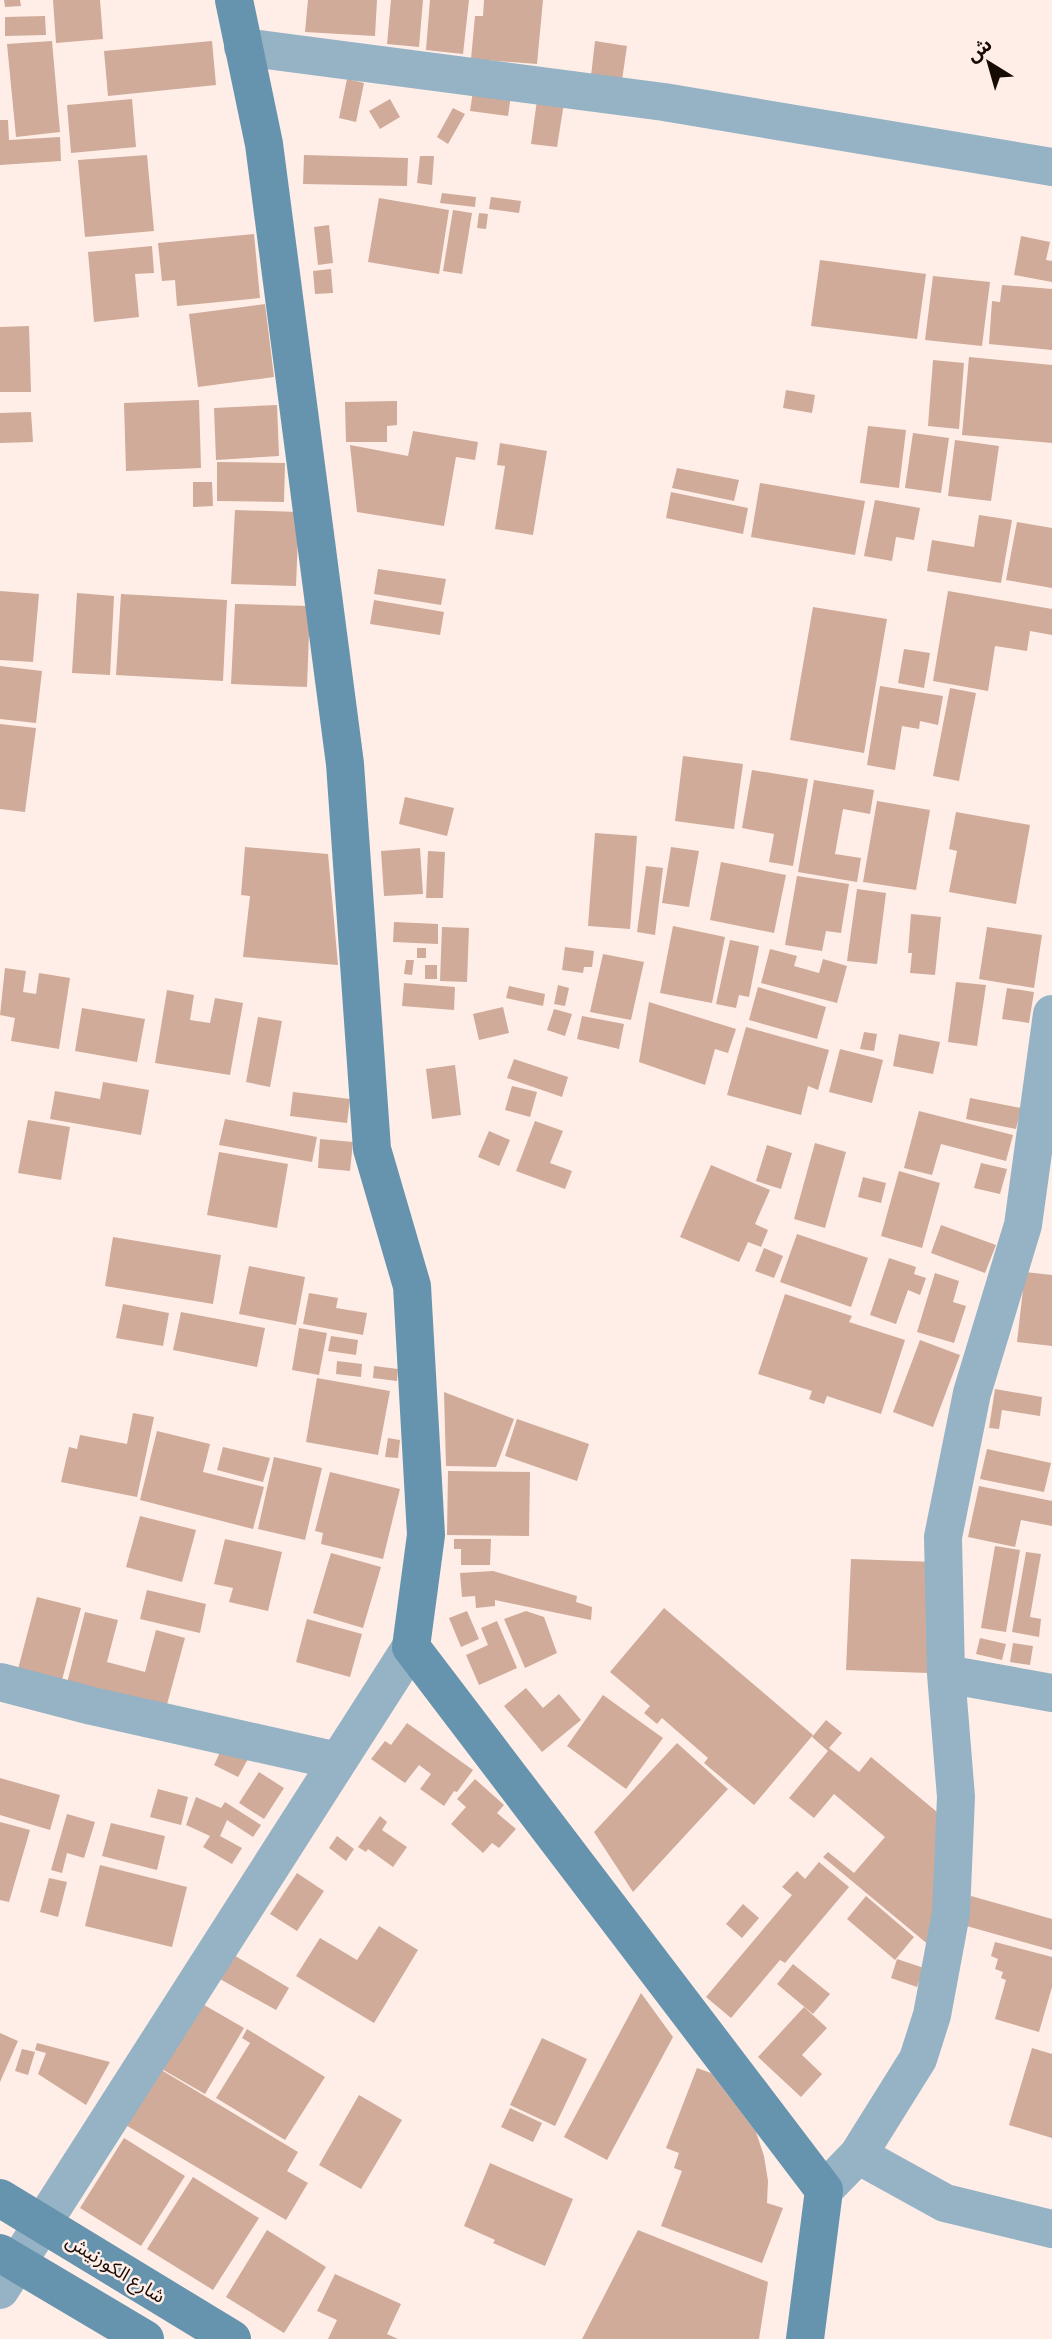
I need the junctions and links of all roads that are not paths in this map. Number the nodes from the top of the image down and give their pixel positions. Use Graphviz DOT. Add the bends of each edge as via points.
graph roads {
  1 [pos="234,0"];
  2 [pos="243,47"];
  3 [pos="1052,167"];
  4 [pos="1052,1014"];
  5 [pos="411,1647"];
  6 [pos="946,1674"];
  7 [pos="0,1682"];
  8 [pos="1052,1693"];
  9 [pos="338,1761"];
  10 [pos="858,2155"];
  11 [pos="824,2190"];
  12 [pos="0,2198"];
  13 [pos="43,2222"];
  14 [pos="1052,2229"];
  15 [pos="6,2269"];
  16 [pos="145,2339"];
  17 [pos="232,2339"];
  18 [pos="805,2339"];
  1 -- 2 [label="street"];
  2 -- 3 [label="street" via="664,102"];
  2 -- 5 [label="street" via="264,144 345,764 372,1149 412,1286 426,1535"];
  4 -- 6 [label="street" via="1023,1225 972,1393 943,1537"];
  5 -- 9 [label="street"];
  5 -- 11 [label="street"];
  6 -- 8 [label="street"];
  6 -- 10 [label="street" via="956,1797 951,1913 932,2015 918,2059"];
  7 -- 9 [label="street"];
  9 -- 13 [label="street"];
  10 -- 11 [label="street"];
  10 -- 14 [label="street" via="945,2203"];
  11 -- 18 [label="street"];
  12 -- 13 [label="street, شارع الكورنيش"];
  13 -- 15 [label="street"];
  13 -- 17 [label="street, شارع الكورنيش"];
  15 -- 16 [label="street"];
}
